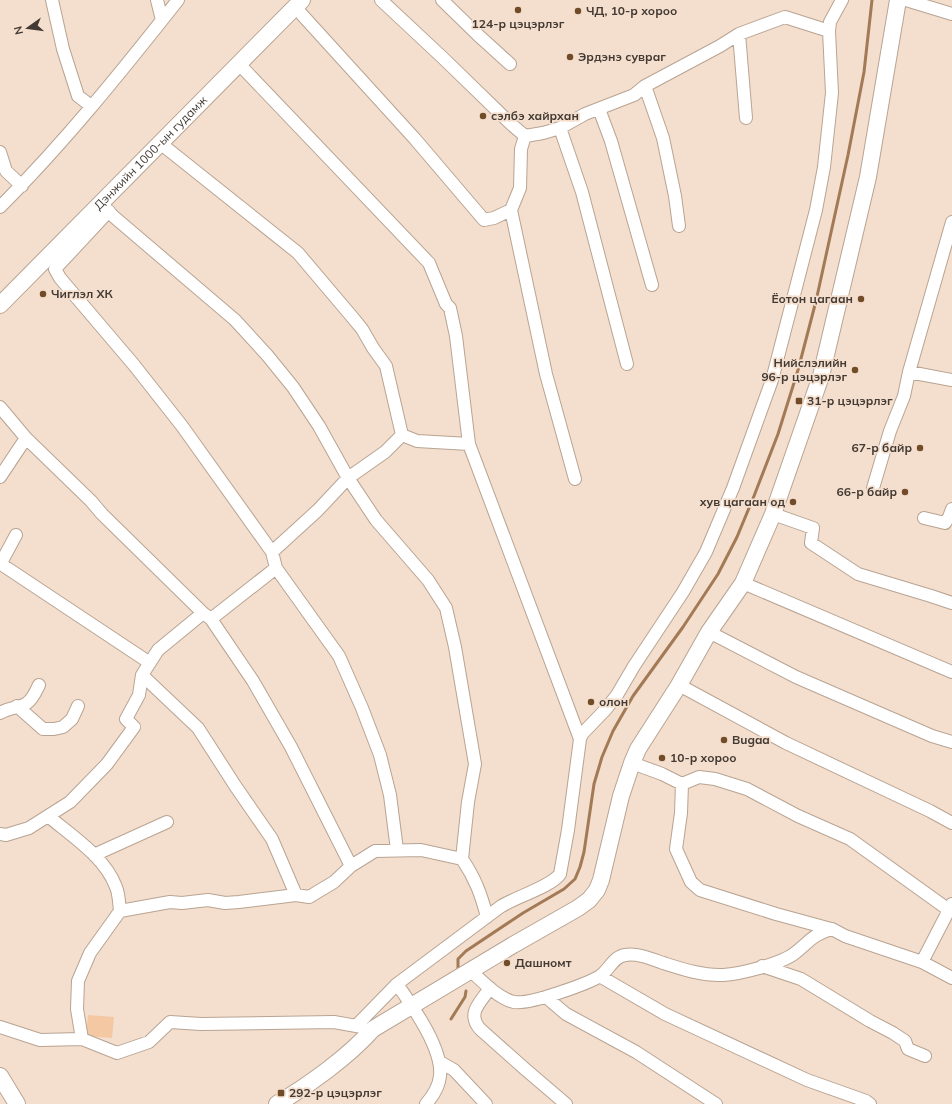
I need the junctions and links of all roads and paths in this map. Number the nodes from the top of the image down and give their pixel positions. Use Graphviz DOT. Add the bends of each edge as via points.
graph roads {
  1 [pos="52,0"];
  2 [pos="157,0"];
  3 [pos="178,0"];
  4 [pos="380,0"];
  5 [pos="442,0"];
  6 [pos="842,0"];
  7 [pos="898,0"];
  8 [pos="906,0"];
  9 [pos="298,4"];
  10 [pos="952,14"];
  11 [pos="162,20"];
  12 [pos="828,31"];
  13 [pos="739,34"];
  14 [pos="239,64"];
  15 [pos="510,64"];
  16 [pos="645,86"];
  17 [pos="91,106"];
  18 [pos="599,109"];
  19 [pos="746,118"];
  20 [pos="560,128"];
  21 [pos="525,136"];
  22 [pos="160,143"];
  23 [pos="0,152"];
  24 [pos="22,186"];
  25 [pos="0,207"];
  26 [pos="105,207"];
  27 [pos="511,210"];
  28 [pos="952,222"];
  29 [pos="679,226"];
  30 [pos="652,285"];
  31 [pos="0,305"];
  32 [pos="626,364"];
  33 [pos="909,372"];
  34 [pos="952,380"];
  35 [pos="0,407"];
  36 [pos="402,435"];
  37 [pos="26,438"];
  38 [pos="469,444"];
  39 [pos="0,477"];
  40 [pos="348,478"];
  41 [pos="575,479"];
  42 [pos="873,488"];
  43 [pos="952,509"];
  44 [pos="773,514"];
  45 [pos="924,518"];
  46 [pos="16,535"];
  47 [pos="272,552"];
  48 [pos="276,568"];
  49 [pos="743,583"];
  50 [pos="952,604"];
  51 [pos="207,616"];
  52 [pos="709,632"];
  53 [pos="150,663"];
  54 [pos="952,672"];
  55 [pos="142,674"];
  56 [pos="39,685"];
  57 [pos="679,685"];
  58 [pos="17,706"];
  59 [pos="78,706"];
  60 [pos="0,713"];
  61 [pos="580,739"];
  62 [pos="952,742"];
  63 [pos="632,762"];
  64 [pos="682,784"];
  65 [pos="48,816"];
  66 [pos="168,822"];
  67 [pos="952,823"];
  68 [pos="0,834"];
  69 [pos="397,850"];
  70 [pos="94,855"];
  71 [pos="462,859"];
  72 [pos="351,866"];
  73 [pos="296,895"];
  74 [pos="951,907"];
  75 [pos="120,911"];
  76 [pos="487,917"];
  77 [pos="832,929"];
  78 [pos="922,962"];
  79 [pos="762,966"];
  80 [pos="470,970"];
  81 [pos="601,975"];
  82 [pos="952,978"];
  83 [pos="397,984"];
  84 [pos="490,988"];
  85 [pos="546,997"];
  86 [pos="412,1006"];
  87 [pos="356,1026"];
  88 [pos="0,1027"];
  89 [pos="374,1029"];
  90 [pos="82,1039"];
  91 [pos="924,1056"];
  92 [pos="440,1062"];
  93 [pos="0,1076"];
  94 [pos="17,1104"];
  95 [pos="277,1104"];
  96 [pos="426,1104"];
  97 [pos="486,1104"];
  98 [pos="566,1104"];
  99 [pos="716,1104"];
  100 [pos="870,1104"];
  1 -- 17 [label="street" via="63,49 78,96"];
  2 -- 11 [label="street"];
  3 -- 11 [label="street"];
  4 -- 21 [label="street"];
  5 -- 15 [label="street"];
  6 -- 12 [label="street"];
  7 -- 44 [label="street" via="868,177 821,376"];
  8 -- 10 [label="street"];
  9 -- 14 [label="street, Дэнжийн 1000-ын гудамж"];
  9 -- 27 [label="street" via="484,220"];
  11 -- 17 [label="street"];
  12 -- 13 [label="street" via="784,17"];
  12 -- 61 [label="street" via="832,99 824,168 816,210 772,380 734,488 706,552 617,694"];
  13 -- 16 [label="street"];
  13 -- 19 [label="street"];
  14 -- 22 [label="street, Дэнжийн 1000-ын гудамж"];
  14 -- 38 [label="street" via="430,263 446,304 450,308 456,336"];
  16 -- 18 [label="street" via="634,94"];
  16 -- 29 [label="street" via="663,138"];
  17 -- 24 [label="street"];
  18 -- 20 [label="street"];
  18 -- 30 [label="street" via="611,140"];
  20 -- 21 [label="street"];
  20 -- 32 [label="street" via="582,192"];
  21 -- 27 [label="street" via="521,149 520,188"];
  22 -- 26 [label="street, Дэнжийн 1000-ын гудамж"];
  22 -- 36 [label="street" via="298,253 358,324 386,366"];
  23 -- 24 [label="street" via="6,171"];
  24 -- 25 [label="street"];
  26 -- 31 [label="street, Дэнжийн 1000-ын гудамж"];
  26 -- 40 [label="street" via="235,320 267,355 294,387 320,426"];
  26 -- 47 [label="street" via="55,269 182,426"];
  27 -- 41 [label="street" via="546,374"];
  28 -- 33 [label="street"];
  33 -- 34 [label="street"];
  33 -- 42 [label="street" via="904,396 890,431"];
  35 -- 37 [label="street"];
  36 -- 38 [label="street" via="417,441"];
  36 -- 40 [label="street" via="385,452"];
  37 -- 39 [label="street"];
  37 -- 51 [label="street"];
  38 -- 61 [label="street"];
  40 -- 47 [label="street"];
  40 -- 71 [label="street" via="376,520 428,580 446,608 475,764"];
  43 -- 45 [label="street" via="945,523"];
  44 -- 49 [label="street"];
  44 -- 50 [label="street" via="813,528 811,543 858,574"];
  46 -- 53 [label="street" via="2,562 4,566"];
  47 -- 48 [label="street"];
  48 -- 51 [label="street"];
  48 -- 69 [label="street" via="339,656 362,708 380,755 390,794"];
  49 -- 52 [label="street"];
  49 -- 54 [label="street"];
  51 -- 53 [label="street" via="158,650"];
  51 -- 72 [label="street" via="253,681 304,771"];
  52 -- 57 [label="street"];
  52 -- 62 [label="street" via="796,677 932,736"];
  53 -- 55 [label="street"];
  55 -- 65 [label="street" via="139,695 126,719 134,727 107,764 70,802"];
  55 -- 73 [label="street" via="198,728 272,838"];
  56 -- 58 [label="street" via="26,704"];
  57 -- 63 [label="street"];
  57 -- 67 [label="street" via="786,743"];
  58 -- 59 [label="street" via="43,728 54,729 63,727 72,719"];
  58 -- 60 [label="street"];
  61 -- 76 [label="street" via="560,874 549,883 508,902"];
  63 -- 64 [label="street"];
  63 -- 80 [label="street" via="597,890 578,908"];
  64 -- 74 [label="street" via="699,777 716,779 747,789 798,816 850,839"];
  64 -- 77 [label="street" via="676,849 691,882 700,890"];
  65 -- 68 [label="street" via="17,833"];
  65 -- 70 [label="street"];
  66 -- 70 [label="street"];
  69 -- 71 [label="street" via="421,850"];
  69 -- 72 [label="street" via="375,851"];
  70 -- 75 [label="street" via="105,866 116,887"];
  71 -- 76 [label="street" via="477,884"];
  72 -- 73 [label="street" via="334,882 309,897"];
  73 -- 75 [label="street" via="225,903 208,900 170,902"];
  74 -- 78 [label="street"];
  75 -- 90 [label="street" via="90,953 78,981 77,1009"];
  76 -- 83 [label="street"];
  77 -- 78 [label="street" via="842,935"];
  77 -- 79 [label="street" via="814,936 786,959"];
  78 -- 82 [label="street"];
  79 -- 81 [label="street" via="722,975 702,973 639,956 626,955 616,958"];
  79 -- 91 [label="street" via="801,979 893,1033 905,1041 908,1048"];
  80 -- 84 [label="street"];
  80 -- 86 [label="street"];
  81 -- 85 [label="street"];
  81 -- 100 [label="street" via="665,1014 807,1080"];
  83 -- 86 [label="street"];
  83 -- 87 [label="street"];
  84 -- 85 [label="street" via="515,1002"];
  84 -- 98 [label="street" via="474,1012 475,1023"];
  85 -- 99 [label="street" via="566,1014 636,1052"];
  86 -- 89 [label="street"];
  86 -- 92 [label="street"];
  87 -- 89 [label="street"];
  87 -- 90 [label="street" via="334,1022 170,1022 149,1042 117,1053"];
  88 -- 90 [label="street" via="40,1040"];
  89 -- 95 [label="street" via="360,1044"];
  92 -- 96 [label="street" via="439,1082"];
  92 -- 97 [label="street" via="454,1070"];
  93 -- 94 [label="street"];
}
